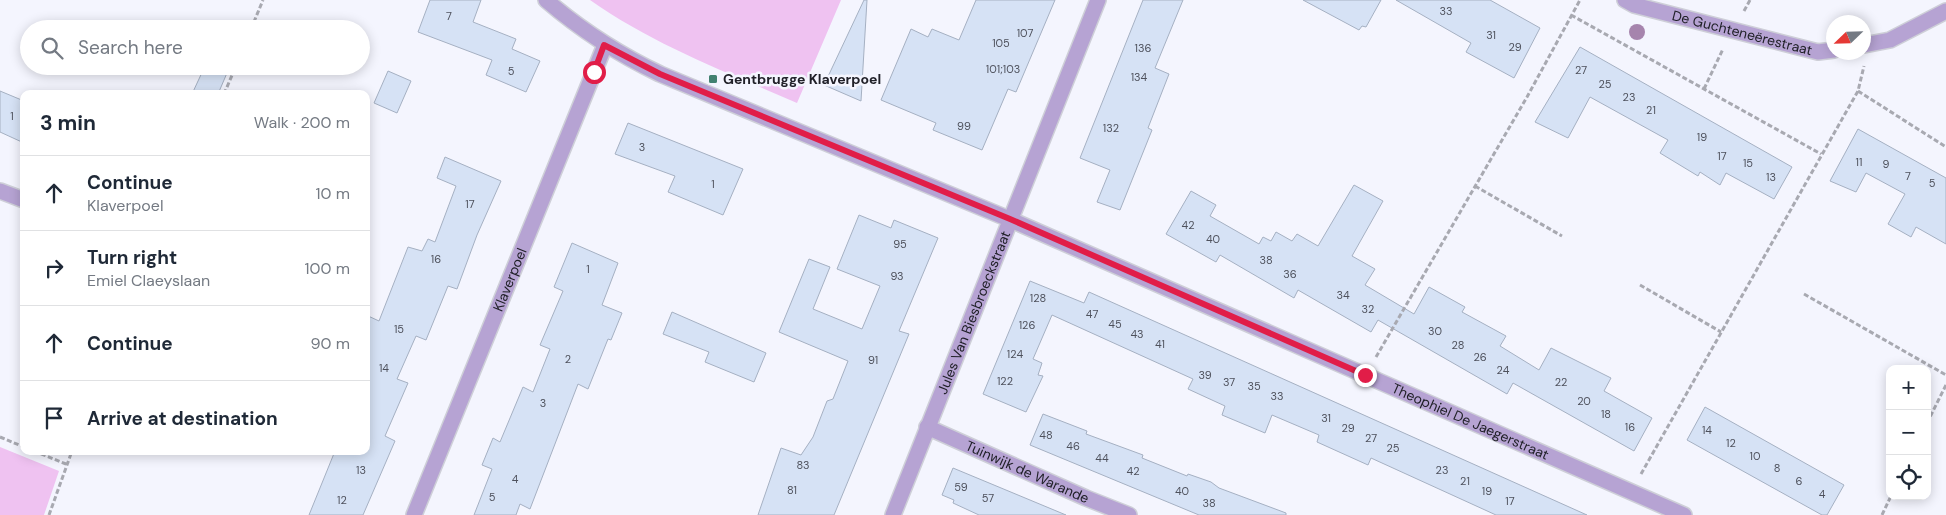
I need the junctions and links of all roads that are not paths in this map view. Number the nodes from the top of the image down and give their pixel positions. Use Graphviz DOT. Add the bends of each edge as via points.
graph roads {
  1 [pos="546,0"];
  2 [pos="1098,0"];
  3 [pos="1625,0"];
  4 [pos="1946,11"];
  5 [pos="1871,43"];
  6 [pos="604,45"];
  7 [pos="1826,51"];
  8 [pos="0,191"];
  9 [pos="20,198"];
  10 [pos="1010,219"];
  11 [pos="927,427"];
  12 [pos="414,515"];
  13 [pos="893,515"];
  14 [pos="1129,515"];
  15 [pos="1684,515"];
  1 -- 6 [label="street, Theophiel De Jaegerstraat"];
  2 -- 10 [label="street, Jules Van Biesbroeckstraat"];
  3 -- 7 [label="street, De Guchteneërestraat" via="1818,52"];
  4 -- 5 [label="street" via="1890,40"];
  6 -- 10 [label="street, Theophiel De Jaegerstraat" via="660,74"];
  6 -- 12 [label="street, Klaverpoel"];
  8 -- 9 [label="street"];
  10 -- 11 [label="street, Jules Van Biesbroeckstraat"];
  10 -- 15 [label="street, Theophiel De Jaegerstraat"];
  11 -- 13 [label="street, Jules Van Biesbroeckstraat"];
  11 -- 14 [label="street, Tuinwijk de Warande"];
}
